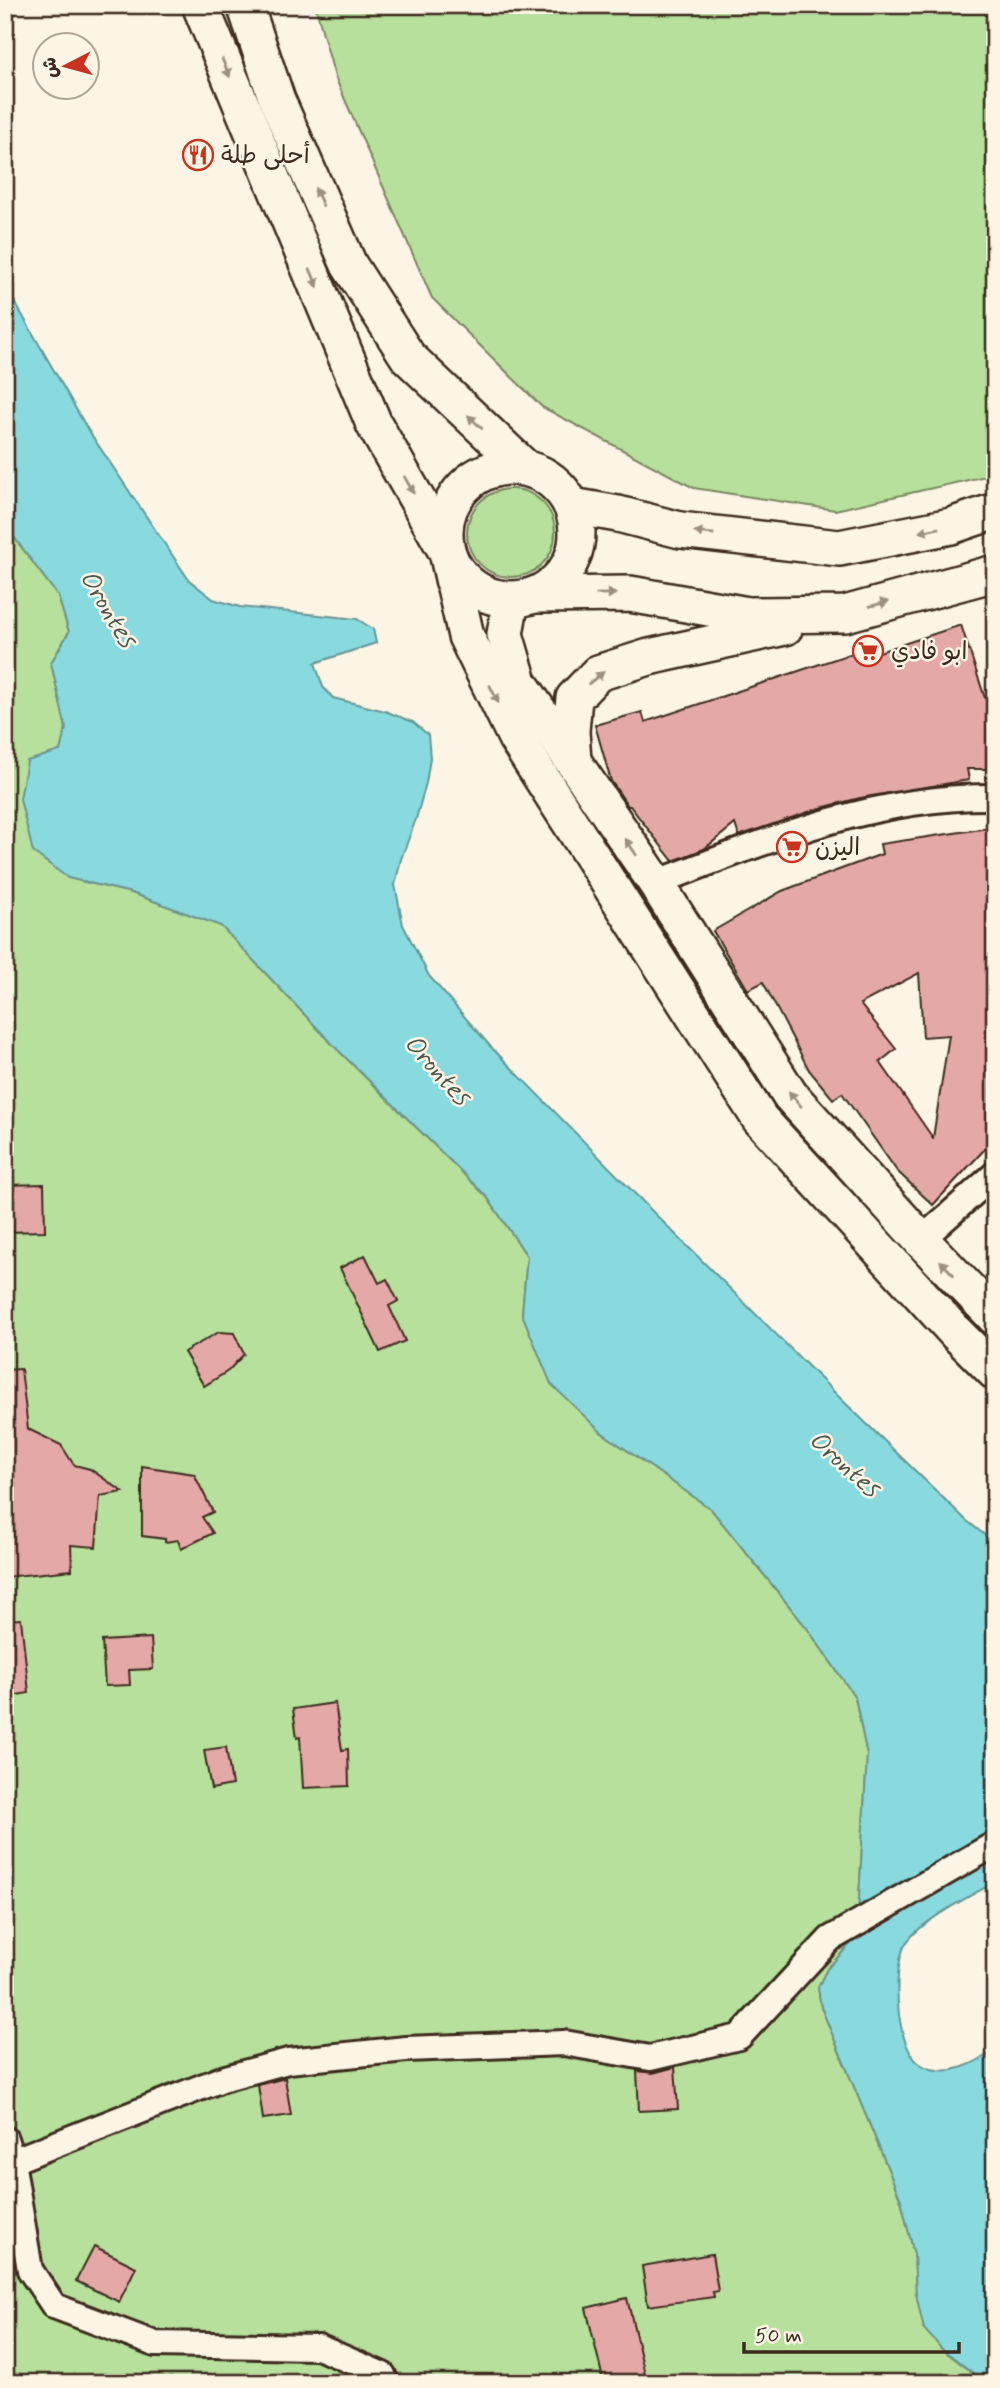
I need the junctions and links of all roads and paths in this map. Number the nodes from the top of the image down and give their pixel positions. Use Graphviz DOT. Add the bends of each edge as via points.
graph roads {
  1 [pos="200,5"];
  2 [pos="244,5"];
  3 [pos="525,468"];
  4 [pos="572,506"];
  5 [pos="995,511"];
  6 [pos="447,552"];
  7 [pos="995,573"];
  8 [pos="524,597"];
  9 [pos="845,614"];
  10 [pos="573,761"];
  11 [pos="995,797"];
  12 [pos="656,883"];
  13 [pos="995,1174"];
  14 [pos="921,1240"];
  15 [pos="995,1317"];
  16 [pos="995,1372"];
  17 [pos="995,1844"];
  18 [pos="8,2155"];
  19 [pos="386,2383"];
  1 -- 6 [label="main road, one-way" via="374,424"];
  3 -- 2 [label="main road, one-way" via="408,357 349,265 277,100"];
  3 -- 4 [label="main road" via="544,475"];
  3 -- 6 [label="main road" via="502,467 480,473 462,488 449,507 444,529"];
  5 -- 4 [label="main road, one-way" via="951,526 839,548 680,530"];
  4 -- 8 [label="main road" via="576,547 568,567 555,583"];
  6 -- 8 [label="main road" via="456,573 472,589 493,598"];
  6 -- 16 [label="main road, one-way" via="466,636 516,738 760,1119"];
  9 -- 7 [label="main road, one-way"];
  8 -- 9 [label="main road, one-way" via="630,594 748,615"];
  8 -- 10 [label="main road" via="505,634 519,682"];
  10 -- 9 [label="main road, one-way" via="574,698 598,673 649,657"];
  12 -- 10 [label="main road, one-way"];
  11 -- 12 [label="street" via="959,797 858,813 777,837"];
  14 -- 12 [label="main road, one-way" via="790,1094"];
  13 -- 14 [label="street"];
  15 -- 14 [label="main road, one-way"];
  17 -- 18 [label="street" via="830,1939 739,2038 650,2057 564,2043 406,2049 288,2061 222,2079"];
  18 -- 19 [label="street" via="30,2270 54,2306 155,2344 318,2347 383,2375"];
}
